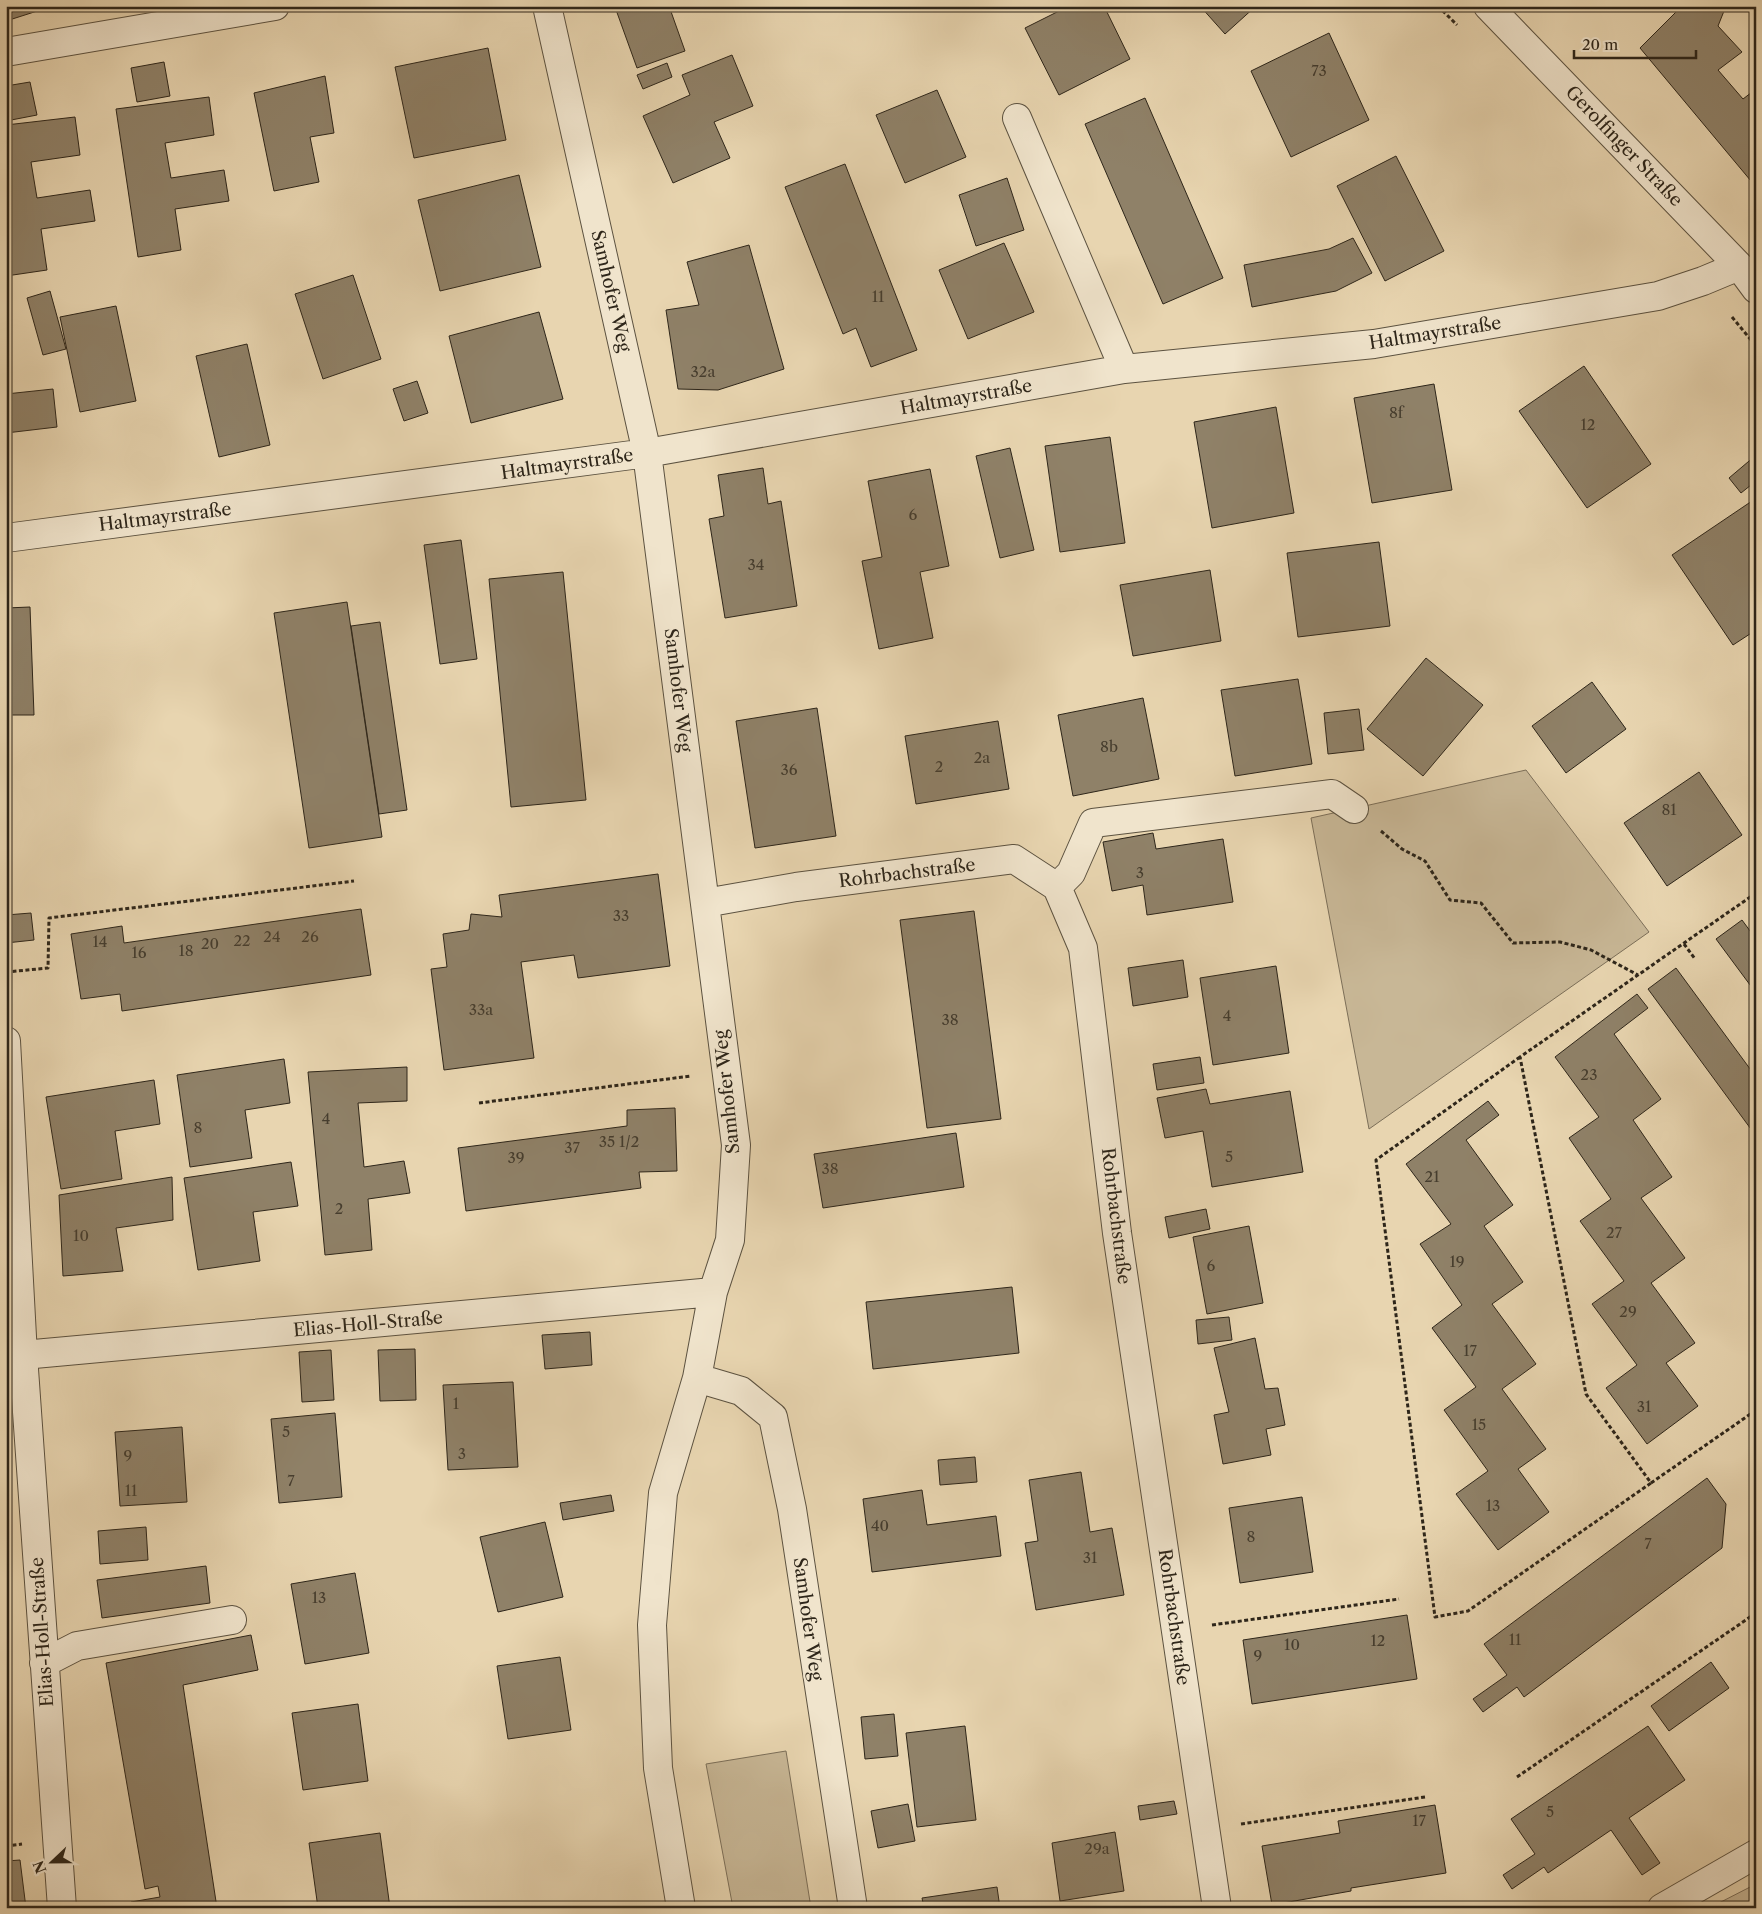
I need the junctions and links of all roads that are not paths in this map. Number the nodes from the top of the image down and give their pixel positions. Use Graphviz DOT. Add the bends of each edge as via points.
graph roads {
  1 [pos="275,6"];
  2 [pos="548,6"];
  3 [pos="1488,6"];
  4 [pos="6,52"];
  5 [pos="1017,118"];
  6 [pos="1739,266"];
  7 [pos="1756,289"];
  8 [pos="1124,370"];
  9 [pos="647,453"];
  10 [pos="6,538"];
  11 [pos="1354,809"];
  12 [pos="1057,887"];
  13 [pos="705,903"];
  14 [pos="6,1041"];
  15 [pos="713,1292"];
  16 [pos="23,1355"];
  17 [pos="697,1378"];
  18 [pos="232,1620"];
  19 [pos="44,1663"];
  20 [pos="1756,1854"];
  21 [pos="62,1908"];
  22 [pos="680,1908"];
  23 [pos="853,1908"];
  24 [pos="1217,1908"];
  25 [pos="1662,1908"];
  1 -- 4 [label="street"];
  2 -- 9 [label="street, Samhofer Weg"];
  3 -- 6 [label="street, Gerolfinger Straße"];
  5 -- 8 [label="street"];
  6 -- 7 [label="street, Gerolfinger Straße"];
  6 -- 8 [label="street, Haltmayrstraße" via="1658,296 1384,342"];
  8 -- 9 [label="street, Haltmayrstraße"];
  9 -- 10 [label="street, Haltmayrstraße"];
  9 -- 13 [label="street, Samhofer Weg"];
  11 -- 12 [label="street" via="1332,794 1093,823 1071,873"];
  12 -- 13 [label="street, Rohrbachstraße" via="1014,860 796,887"];
  12 -- 24 [label="street, Rohrbachstraße" via="1083,948 1117,1233"];
  13 -- 15 [label="street, Samhofer Weg" via="736,1145 730,1240"];
  14 -- 16 [label="street, Elias-Holl-Straße"];
  15 -- 16 [label="street, Elias-Holl-Straße"];
  15 -- 17 [label="street, Samhofer Weg"];
  16 -- 19 [label="street, Elias-Holl-Straße"];
  17 -- 22 [label="street, Samhofer Weg" via="663,1493 652,1626 658,1768"];
  17 -- 23 [label="street, Samhofer Weg" via="741,1391 773,1417 792,1509"];
  18 -- 19 [label="street" via="77,1646"];
  19 -- 21 [label="street, Elias-Holl-Straße"];
  20 -- 25 [label="street"];
}
